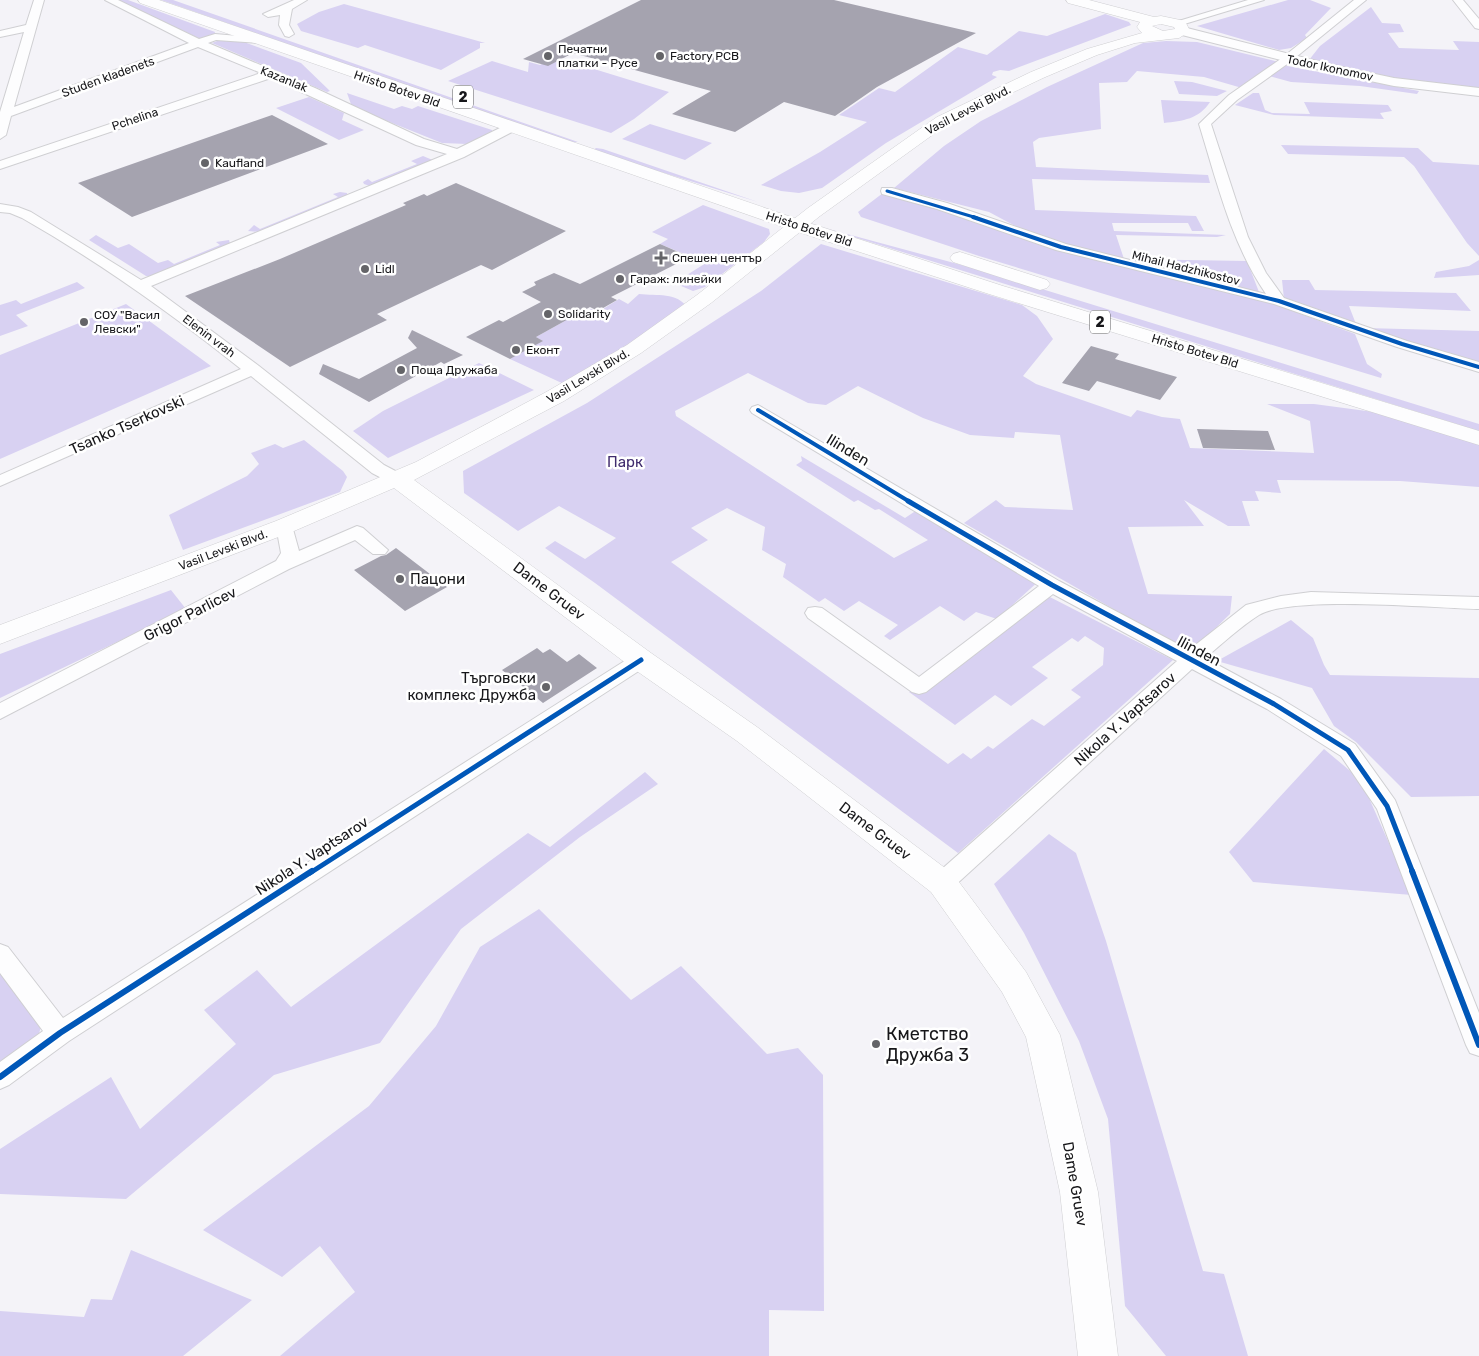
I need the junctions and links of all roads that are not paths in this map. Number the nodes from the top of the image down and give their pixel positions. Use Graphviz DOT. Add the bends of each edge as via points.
graph roads {
  1 [pos="39,0"];
  2 [pos="110,0"];
  3 [pos="146,0"];
  4 [pos="190,0"];
  5 [pos="302,0"];
  6 [pos="1073,0"];
  7 [pos="1259,0"];
  8 [pos="1361,0"];
  9 [pos="1458,0"];
  10 [pos="287,7"];
  11 [pos="268,14"];
  12 [pos="1479,26"];
  13 [pos="32,27"];
  14 [pos="1151,27"];
  15 [pos="1180,27"];
  16 [pos="213,30"];
  17 [pos="0,34"];
  18 [pos="289,34"];
  19 [pos="198,43"];
  20 [pos="1287,59"];
  21 [pos="271,74"];
  22 [pos="1479,92"];
  23 [pos="2,116"];
  24 [pos="510,128"];
  25 [pos="0,135"];
  26 [pos="589,140"];
  27 [pos="570,148"];
  28 [pos="460,154"];
  29 [pos="0,165"];
  30 [pos="702,176"];
  31 [pos="739,187"];
  32 [pos="351,188"];
  33 [pos="887,191"];
  34 [pos="364,195"];
  35 [pos="767,196"];
  36 [pos="796,206"];
  37 [pos="6,208"];
  38 [pos="814,212"];
  39 [pos="837,219"];
  40 [pos="796,226"];
  41 [pos="228,231"];
  42 [pos="246,242"];
  43 [pos="944,253"];
  44 [pos="142,285"];
  45 [pos="1279,302"];
  46 [pos="1479,367"];
  47 [pos="254,369"];
  48 [pos="758,410"];
  49 [pos="1479,418"];
  50 [pos="1479,438"];
  51 [pos="397,479"];
  52 [pos="0,481"];
  53 [pos="285,526"];
  54 [pos="379,550"];
  55 [pos="283,565"];
  56 [pos="1052,585"];
  57 [pos="1479,603"];
  58 [pos="815,613"];
  59 [pos="0,635"];
  60 [pos="641,660"];
  61 [pos="1190,660"];
  62 [pos="0,712"];
  63 [pos="942,883"];
  64 [pos="0,954"];
  65 [pos="60,1033"];
  66 [pos="1479,1045"];
  67 [pos="0,1077"];
  68 [pos="1098,1356"];
  1 -- 13 [label="street"];
  2 -- 19 [label="street, Kazanlak"];
  3 -- 16 [label="main road, Hristo Botev Bld / 2"];
  4 -- 18 [label="main road, Hristo Botev Bld / 2"];
  5 -- 10 [label="street"];
  6 -- 14 [label="main road" via="1116,12"];
  7 -- 15 [label="street"];
  8 -- 20 [label="street"];
  9 -- 12 [label="street"];
  10 -- 11 [label="street"];
  10 -- 18 [label="street" via="284,25"];
  13 -- 17 [label="street"];
  13 -- 23 [label="street"];
  14 -- 15 [label="main road, Vasil Levski Blvd." via="1175,34"];
  14 -- 38 [label="main road, Vasil Levski Blvd." via="1132,39 1037,75 943,120"];
  15 -- 20 [label="street, Todor Ikonomov"];
  16 -- 19 [label="street, Studen kladenets"];
  16 -- 24 [label="main road, Hristo Botev Bld / 2" via="258,40"];
  18 -- 26 [label="main road, Hristo Botev Bld / 2"];
  19 -- 21 [label="street, Kazanlak"];
  19 -- 23 [label="street, Studen kladenets"];
  20 -- 22 [label="street, Todor Ikonomov" via="1394,82"];
  20 -- 45 [label="street, Mihail Hadzhikostov" via="1224,104 1205,124 1241,237"];
  21 -- 28 [label="street, Kazanlak" via="420,142"];
  21 -- 29 [label="street, Pchelina"];
  23 -- 25 [label="street"];
  24 -- 27 [label="main road, Hristo Botev Bld / 2"];
  24 -- 28 [label="street"];
  26 -- 27 [label="main road"];
  26 -- 30 [label="main road, Hristo Botev Bld / 2"];
  27 -- 40 [label="main road, Hristo Botev Bld / 2"];
  28 -- 34 [label="street"];
  31 -- 35 [label="main road, Hristo Botev Bld"];
  32 -- 34 [label="street"];
  33 -- 45 [label="street, Mihail Hadzhikostov" via="942,206 1061,247"];
  34 -- 42 [label="street"];
  36 -- 38 [label="main road, Hristo Botev Bld"];
  37 -- 44 [label="street, Elenin vrah"];
  38 -- 39 [label="main road, Hristo Botev Bld"];
  38 -- 40 [label="main road, Vasil Levski Blvd."];
  40 -- 50 [label="main road, Hristo Botev Bld / 2"];
  40 -- 51 [label="main road, Vasil Levski Blvd." via="634,349 556,396"];
  41 -- 42 [label="street"];
  42 -- 44 [label="street"];
  43 -- 49 [label="main road, Hristo Botev Bld / 2"];
  44 -- 47 [label="street, Elenin vrah"];
  45 -- 46 [label="street, Mihail Hadzhikostov"];
  47 -- 51 [label="street, Elenin vrah" via="336,438"];
  47 -- 52 [label="street, Tsanko Tserkovski"];
  48 -- 56 [label="street, Ilinden"];
  51 -- 53 [label="main road, Vasil Levski Blvd."];
  51 -- 60 [label="main road, Dame Gruev"];
  53 -- 55 [label="street" via="290,553"];
  53 -- 59 [label="main road, Vasil Levski Blvd."];
  54 -- 55 [label="street, Grigor Parlicev" via="357,532"];
  55 -- 62 [label="street, Grigor Parlicev"];
  56 -- 58 [label="street" via="919,687"];
  56 -- 61 [label="street, Ilinden"];
  57 -- 61 [label="street, Nikola Y. Vaptsarov" via="1312,598 1281,602 1252,610"];
  60 -- 63 [label="main road, Dame Gruev" via="747,734"];
  60 -- 65 [label="street, Nikola Y. Vaptsarov"];
  61 -- 63 [label="street, Nikola Y. Vaptsarov"];
  61 -- 66 [label="street, Ilinden" via="1274,704 1348,750 1387,806"];
  63 -- 68 [label="main road, Dame Gruev" via="1014,982 1043,1035 1078,1192"];
  64 -- 65 [label="street"];
  65 -- 67 [label="street, Nikola Y. Vaptsarov"];
}
